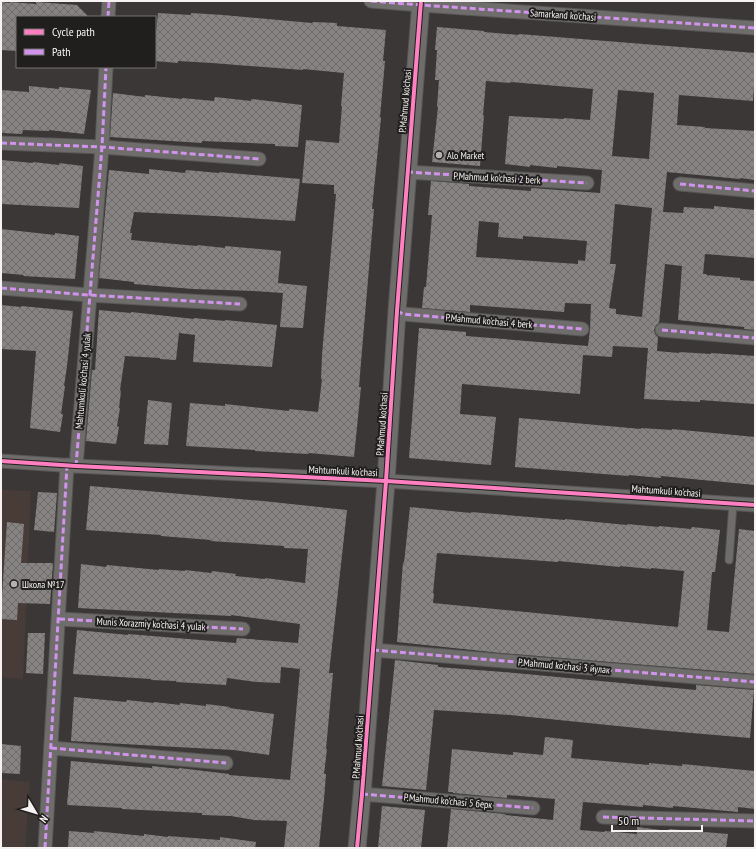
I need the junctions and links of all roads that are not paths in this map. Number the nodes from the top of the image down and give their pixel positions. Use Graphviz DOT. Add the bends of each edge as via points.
graph roads {
  1 [pos="109,1"];
  2 [pos="371,1"];
  3 [pos="421,3"];
  4 [pos="108,16"];
  5 [pos="755,28"];
  6 [pos="106,68"];
  7 [pos="1,143"];
  8 [pos="102,147"];
  9 [pos="259,159"];
  10 [pos="407,172"];
  11 [pos="588,183"];
  12 [pos="680,184"];
  13 [pos="755,191"];
  14 [pos="1,288"];
  15 [pos="90,295"];
  16 [pos="240,304"];
  17 [pos="397,311"];
  18 [pos="582,329"];
  19 [pos="662,330"];
  20 [pos="755,338"];
  21 [pos="1,461"];
  22 [pos="72,466"];
  23 [pos="386,481"];
  24 [pos="733,503"];
  25 [pos="755,505"];
  26 [pos="729,560"];
  27 [pos="59,619"];
  28 [pos="243,629"];
  29 [pos="372,650"];
  30 [pos="755,682"];
  31 [pos="51,748"];
  32 [pos="226,763"];
  33 [pos="362,794"];
  34 [pos="533,808"];
  35 [pos="603,817"];
  36 [pos="755,821"];
  37 [pos="45,848"];
  38 [pos="357,848"];
  1 -- 4 [label="street"];
  2 -- 3 [label="street, Samarkand ko'chasi"];
  3 -- 5 [label="street, Samarkand ko'chasi"];
  3 -- 10 [label="street, P.Mahmud ko'chasi"];
  6 -- 8 [label="street, Mahtumkuli ko'chasi 4 yulak"];
  7 -- 8 [label="street"];
  8 -- 9 [label="street"];
  8 -- 15 [label="street, Mahtumkuli ko'chasi 4 yulak"];
  10 -- 11 [label="street, P.Mahmud ko'chasi 2 berk"];
  10 -- 17 [label="street, P.Mahmud ko'chasi"];
  12 -- 13 [label="street"];
  14 -- 15 [label="street"];
  15 -- 16 [label="street"];
  15 -- 22 [label="street, Mahtumkuli ko'chasi 4 yulak"];
  17 -- 18 [label="street, P.Mahmud ko'chasi 4 berk" via="403,314"];
  17 -- 23 [label="street, P.Mahmud ko'chasi"];
  19 -- 20 [label="street"];
  21 -- 22 [label="street, Mahtumkuli ko'chasi"];
  22 -- 23 [label="street, Mahtumkuli ko'chasi"];
  22 -- 27 [label="street"];
  23 -- 24 [label="street, Mahtumkuli ko'chasi"];
  23 -- 29 [label="street, P.Mahmud ko'chasi"];
  24 -- 25 [label="street, Mahtumkuli ko'chasi"];
  24 -- 26 [label="lane"];
  27 -- 28 [label="street, Munis Xorazmiy ko'chasi 4 yulak"];
  27 -- 31 [label="street"];
  29 -- 30 [label="street, P.Mahmud ko'chasi 3 йулак"];
  29 -- 33 [label="street, P.Mahmud ko'chasi"];
  31 -- 32 [label="street"];
  31 -- 37 [label="street"];
  33 -- 34 [label="street, P.Mahmud ko'chasi 5 берк"];
  33 -- 38 [label="street, P.Mahmud ko'chasi"];
  35 -- 36 [label="street"];
}
